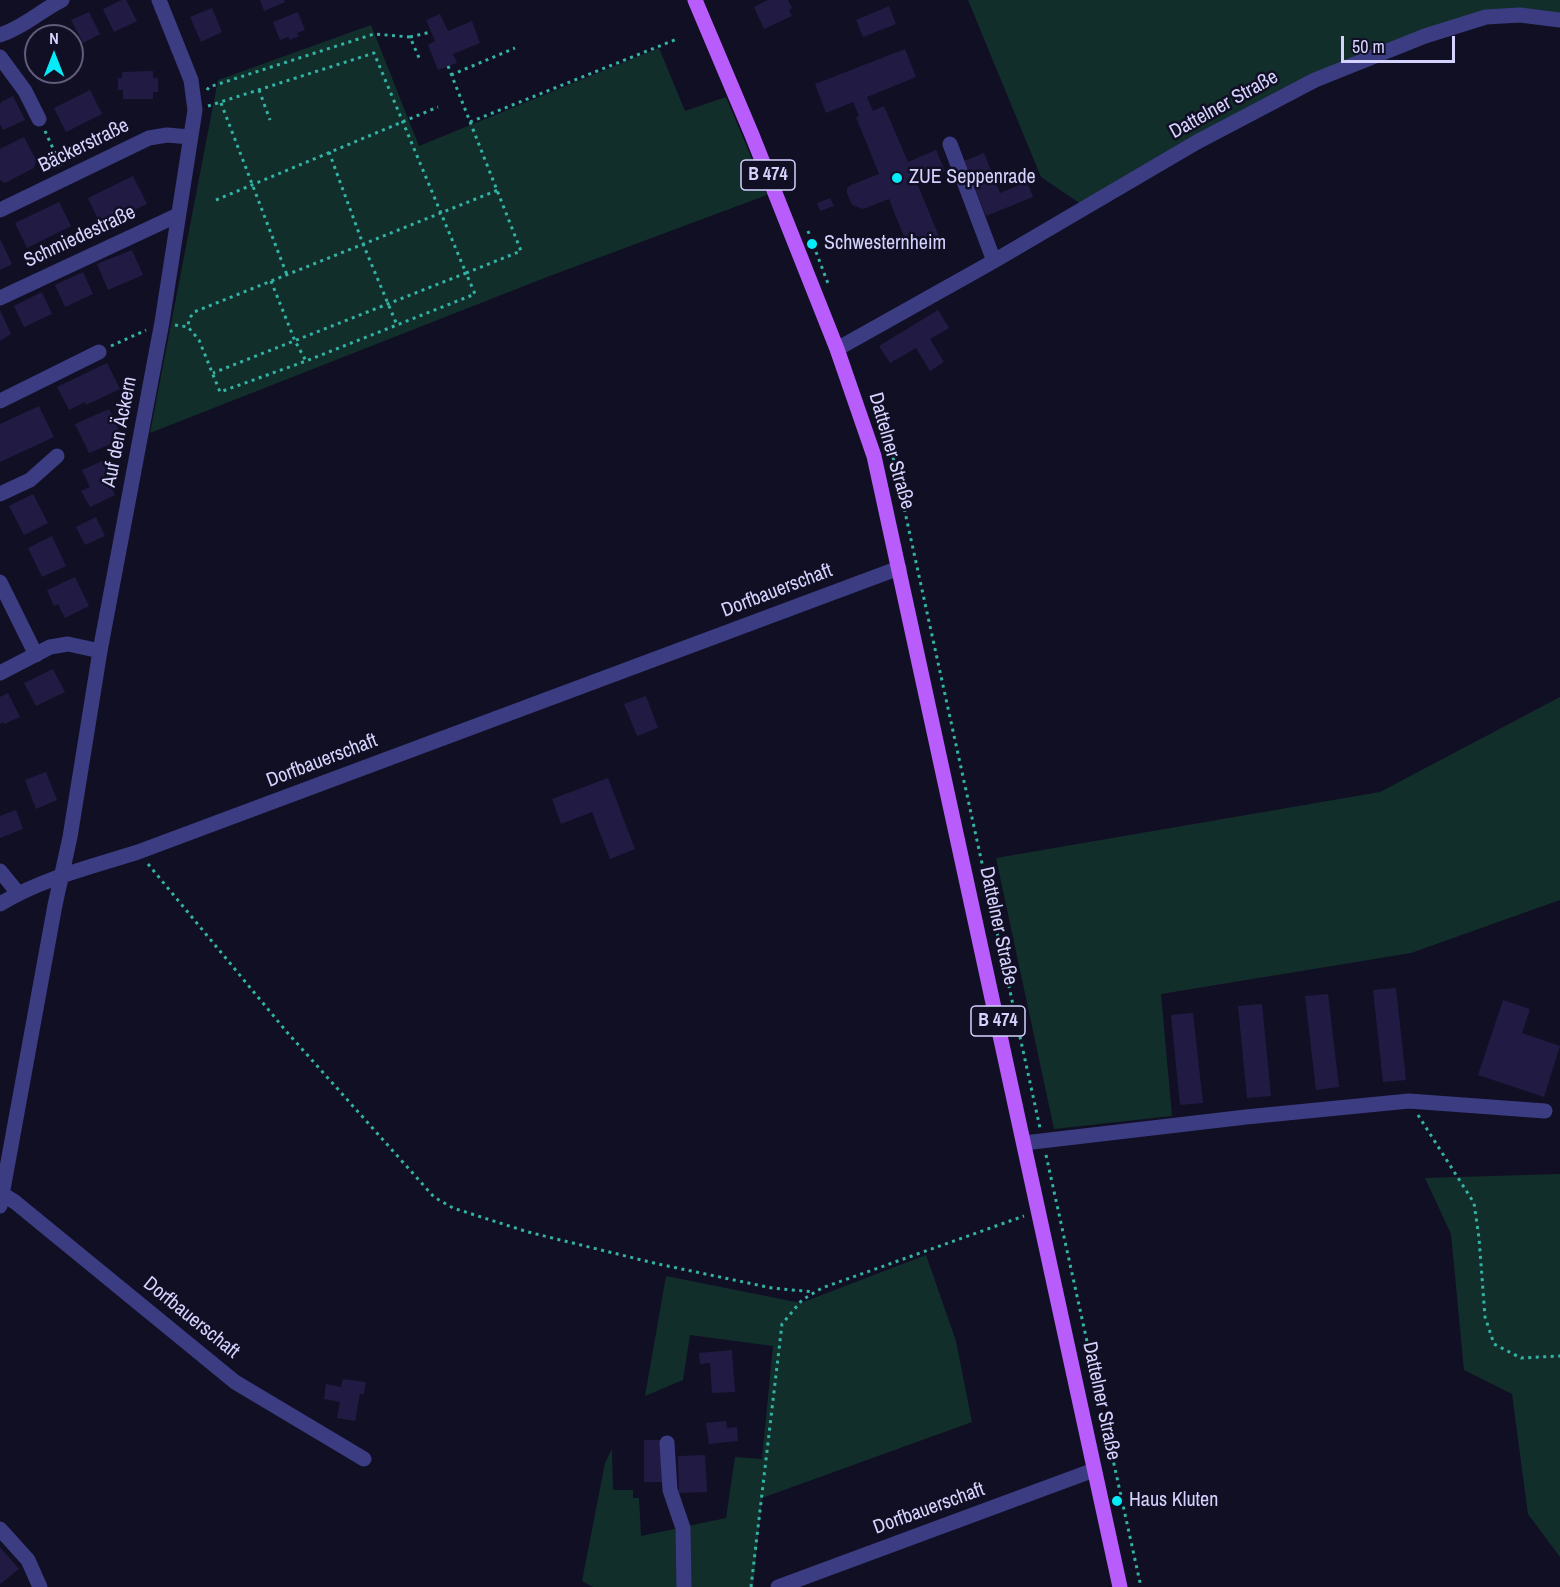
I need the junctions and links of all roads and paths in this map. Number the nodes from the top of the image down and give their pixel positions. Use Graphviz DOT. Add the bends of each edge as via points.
graph roads {
  1 [pos="63,0"];
  2 [pos="159,0"];
  3 [pos="695,0"];
  4 [pos="1560,20"];
  5 [pos="431,32"];
  6 [pos="0,35"];
  7 [pos="410,37"];
  8 [pos="677,39"];
  9 [pos="514,48"];
  10 [pos="0,57"];
  11 [pos="420,60"];
  12 [pos="448,66"];
  13 [pos="452,75"];
  14 [pos="259,90"];
  15 [pos="221,103"];
  16 [pos="438,107"];
  17 [pos="195,110"];
  18 [pos="39,119"];
  19 [pos="270,120"];
  20 [pos="470,122"];
  21 [pos="403,123"];
  22 [pos="190,137"];
  23 [pos="950,144"];
  24 [pos="329,152"];
  25 [pos="67,178"];
  26 [pos="251,185"];
  27 [pos="498,190"];
  28 [pos="216,200"];
  29 [pos="0,210"];
  30 [pos="441,213"];
  31 [pos="178,214"];
  32 [pos="363,244"];
  33 [pos="994,261"];
  34 [pos="466,273"];
  35 [pos="287,275"];
  36 [pos="271,281"];
  37 [pos="0,298"];
  38 [pos="387,303"];
  39 [pos="162,322"];
  40 [pos="397,325"];
  41 [pos="295,341"];
  42 [pos="837,349"];
  43 [pos="99,352"];
  44 [pos="306,361"];
  45 [pos="213,373"];
  46 [pos="0,401"];
  47 [pos="57,456"];
  48 [pos="0,494"];
  49 [pos="917,564"];
  50 [pos="899,568"];
  51 [pos="0,582"];
  52 [pos="100,651"];
  53 [pos="36,655"];
  54 [pos="0,673"];
  55 [pos="138,852"];
  56 [pos="0,871"];
  57 [pos="62,876"];
  58 [pos="18,893"];
  59 [pos="0,904"];
  60 [pos="1409,1101"];
  61 [pos="1545,1111"];
  62 [pos="1042,1140"];
  63 [pos="1024,1143"];
  64 [pos="1,1200"];
  65 [pos="1039,1210"];
  66 [pos="814,1292"];
  67 [pos="1560,1356"];
  68 [pos="667,1443"];
  69 [pos="364,1459"];
  70 [pos="1094,1470"];
  71 [pos="0,1529"];
  72 [pos="40,1587"];
  73 [pos="684,1587"];
  74 [pos="751,1587"];
  75 [pos="778,1587"];
  76 [pos="1120,1587"];
  77 [pos="1141,1587"];
  1 -- 6 [label="street"];
  2 -- 17 [label="street, Auf den Äckern" via="191,80"];
  3 -- 42 [label="main road, Dattelner Straße / B 474"];
  4 -- 33 [label="street, Dattelner Straße" via="1520,15 1486,17 1425,36 1315,80 1197,142"];
  5 -- 7 [label="path"];
  7 -- 11 [label="path"];
  7 -- 17 [label="path" via="374,34 209,87"];
  8 -- 20 [label="path"];
  9 -- 13 [label="path"];
  10 -- 18 [label="street" via="25,91"];
  12 -- 13 [label="path"];
  13 -- 20 [label="path"];
  14 -- 15 [label="path"];
  14 -- 19 [label="path"];
  14 -- 21 [label="path" via="374,53"];
  15 -- 17 [label="path"];
  15 -- 26 [label="path"];
  16 -- 21 [label="path"];
  17 -- 22 [label="street, Auf den Äckern"];
  18 -- 25 [label="path"];
  20 -- 27 [label="path"];
  21 -- 24 [label="path"];
  21 -- 30 [label="path"];
  22 -- 25 [label="street, Bäckerstraße" via="149,138"];
  22 -- 31 [label="street, Auf den Äckern"];
  23 -- 33 [label="street"];
  24 -- 26 [label="path"];
  24 -- 32 [label="path"];
  25 -- 29 [label="street, Bäckerstraße"];
  26 -- 28 [label="path"];
  26 -- 35 [label="path"];
  27 -- 30 [label="path"];
  27 -- 34 [label="path" via="521,251"];
  30 -- 32 [label="path"];
  30 -- 34 [label="path"];
  31 -- 37 [label="street, Schmiedestraße"];
  31 -- 39 [label="street, Auf den Äckern"];
  32 -- 35 [label="path"];
  32 -- 38 [label="path"];
  33 -- 42 [label="street, Dattelner Straße"];
  34 -- 38 [label="path"];
  34 -- 40 [label="path" via="475,294"];
  35 -- 36 [label="path"];
  36 -- 41 [label="path"];
  36 -- 45 [label="path" via="194,312 189,319 188,327 199,340"];
  38 -- 40 [label="path"];
  38 -- 41 [label="path"];
  39 -- 43 [label="path"];
  39 -- 52 [label="street, Auf den Äckern"];
  40 -- 44 [label="path"];
  41 -- 44 [label="path"];
  41 -- 45 [label="path"];
  42 -- 50 [label="main road, Dattelner Straße / B 474" via="869,439"];
  43 -- 46 [label="street"];
  44 -- 45 [label="path" via="220,392"];
  47 -- 48 [label="street" via="30,480"];
  49 -- 62 [label="path"];
  50 -- 55 [label="street, Dorfbauerschaft"];
  50 -- 63 [label="main road, Dattelner Straße / B 474"];
  51 -- 53 [label="street"];
  52 -- 53 [label="street" via="68,644 50,647"];
  52 -- 57 [label="street, Auf den Äckern"];
  53 -- 54 [label="street"];
  55 -- 57 [label="street, Dorfbauerschaft"];
  55 -- 66 [label="path" via="286,1031 434,1197 453,1208 528,1232 772,1288"];
  56 -- 58 [label="street"];
  57 -- 58 [label="street"];
  57 -- 64 [label="street, Dorfbauerschaft"];
  58 -- 59 [label="street"];
  60 -- 61 [label="street"];
  60 -- 62 [label="street"];
  60 -- 67 [label="path" via="1474,1203 1485,1317 1494,1344 1521,1358"];
  62 -- 63 [label="street"];
  62 -- 77 [label="path"];
  63 -- 65 [label="main road, Dattelner Straße / B 474"];
  64 -- 69 [label="street, Dorfbauerschaft" via="15,1202 235,1382"];
  65 -- 66 [label="path"];
  65 -- 70 [label="main road, Dattelner Straße / B 474"];
  66 -- 74 [label="path" via="794,1307 782,1324"];
  68 -- 73 [label="street" via="670,1490 683,1528"];
  70 -- 75 [label="street, Dorfbauerschaft"];
  70 -- 76 [label="main road, Dattelner Straße / B 474"];
  71 -- 72 [label="street" via="28,1560"];
}
